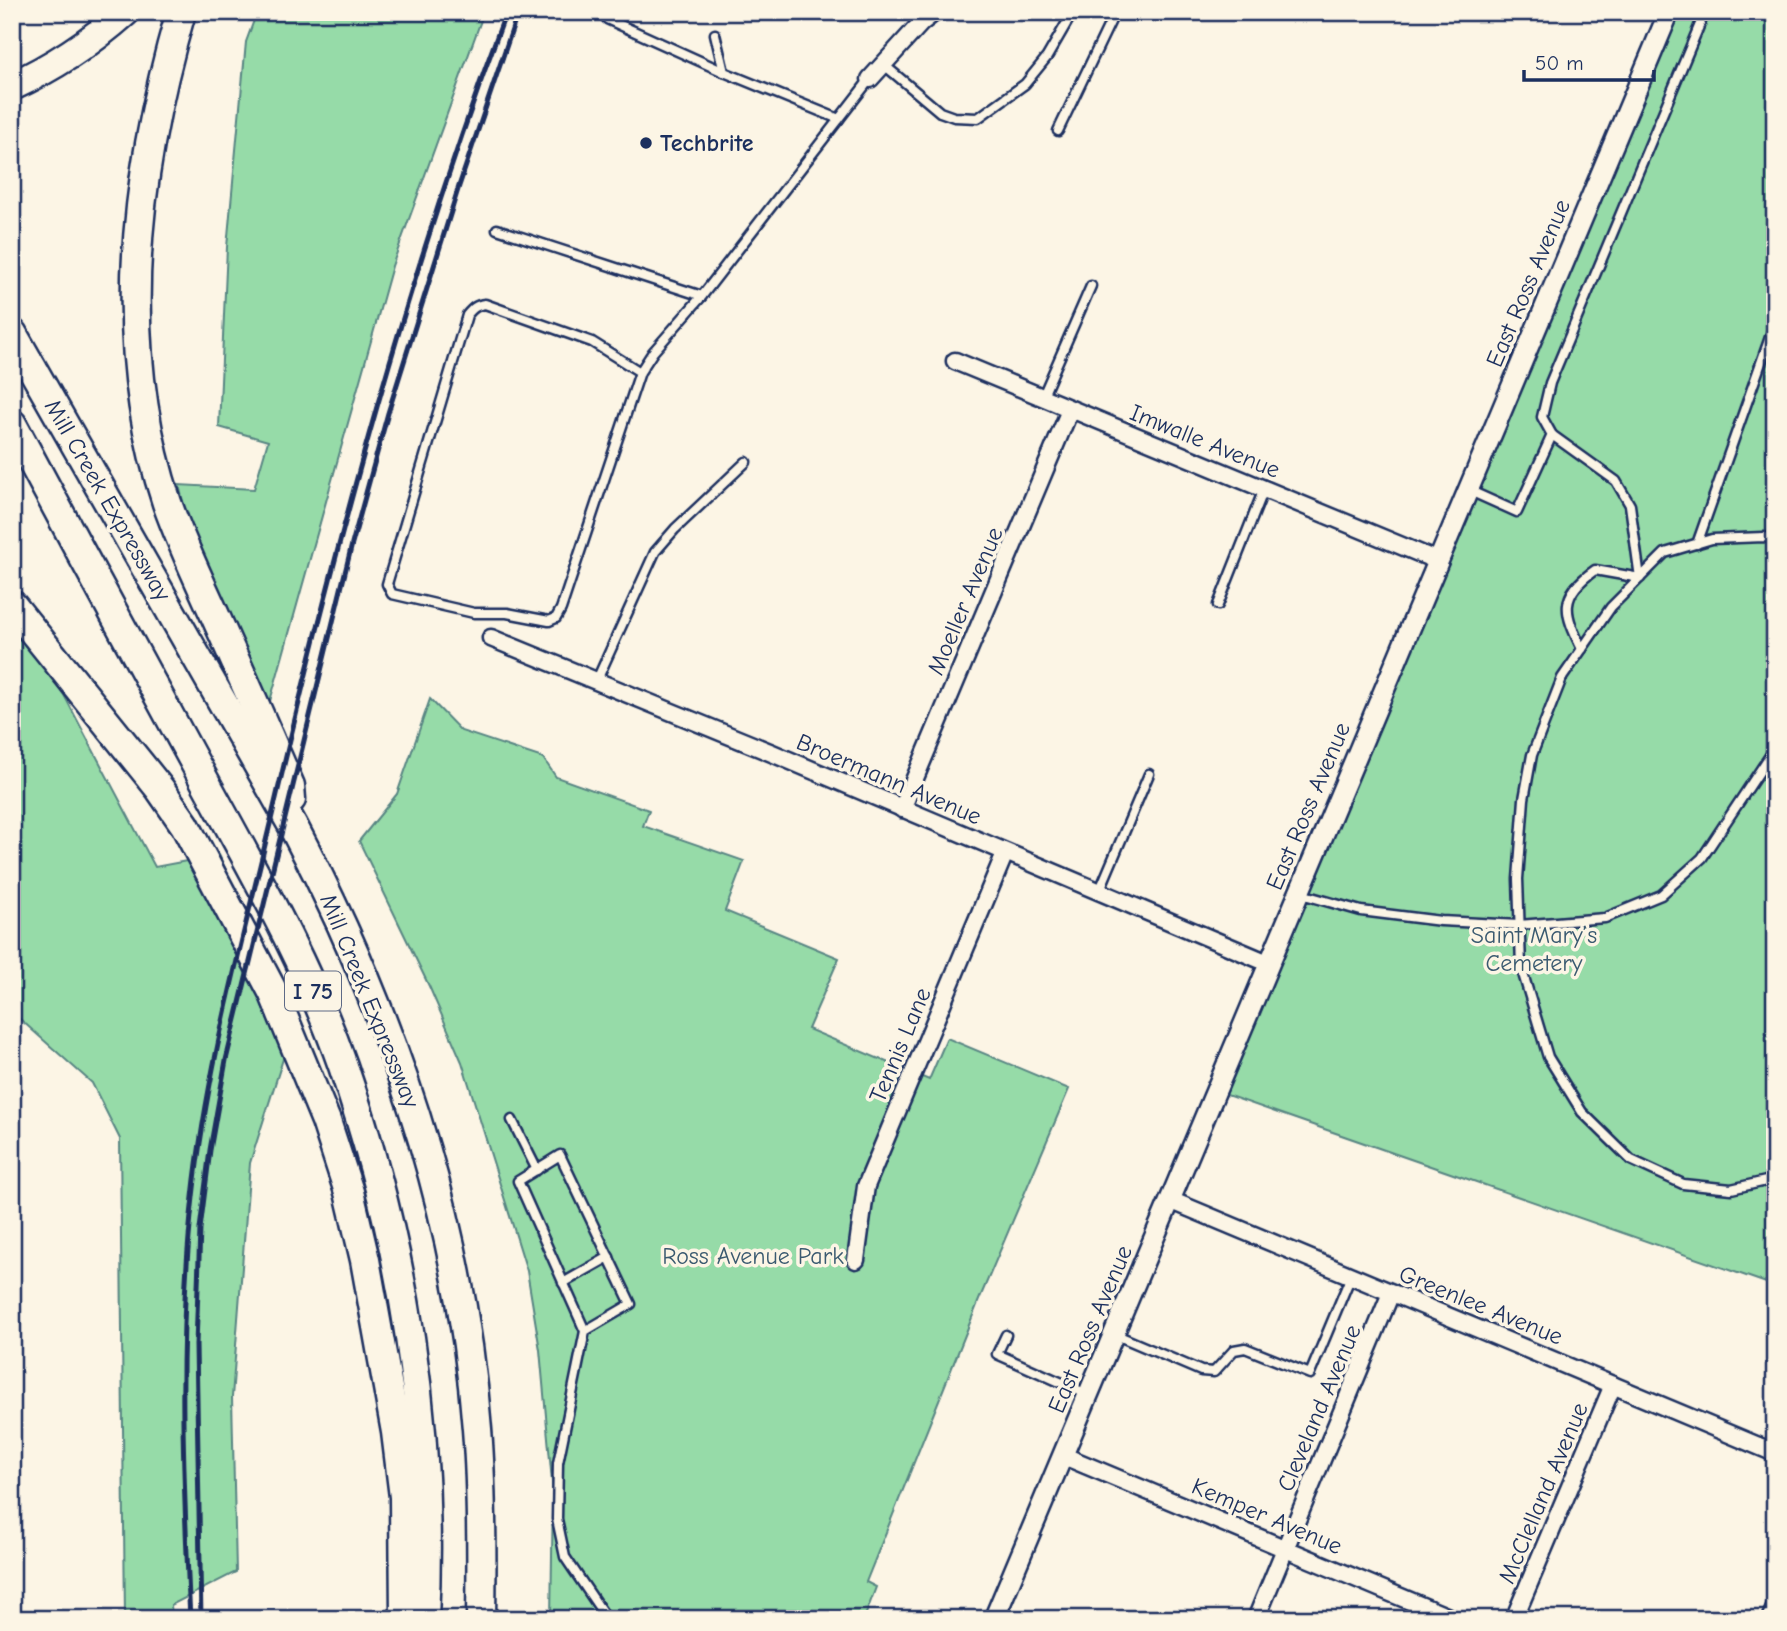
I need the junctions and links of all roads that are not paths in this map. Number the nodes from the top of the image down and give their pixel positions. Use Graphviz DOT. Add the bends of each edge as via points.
graph roads {
  1 [pos="125,12"];
  2 [pos="181,12"];
  3 [pos="935,12"];
  4 [pos="1073,12"];
  5 [pos="1115,12"];
  6 [pos="1669,12"];
  7 [pos="1705,12"];
  8 [pos="607,19"];
  9 [pos="715,34"];
  10 [pos="883,64"];
  11 [pos="724,72"];
  12 [pos="870,79"];
  13 [pos="12,86"];
  14 [pos="839,119"];
  15 [pos="1058,131"];
  16 [pos="497,229"];
  17 [pos="1091,286"];
  18 [pos="702,296"];
  19 [pos="1775,323"];
  20 [pos="12,333"];
  21 [pos="955,361"];
  22 [pos="640,372"];
  23 [pos="1042,398"];
  24 [pos="1070,410"];
  25 [pos="12,424"];
  26 [pos="1552,435"];
  27 [pos="746,462"];
  28 [pos="1264,489"];
  29 [pos="1468,490"];
  30 [pos="1775,539"];
  31 [pos="1697,544"];
  32 [pos="1438,561"];
  33 [pos="1640,578"];
  34 [pos="12,605"];
  35 [pos="1218,605"];
  36 [pos="491,638"];
  37 [pos="1582,649"];
  38 [pos="596,682"];
  39 [pos="1775,748"];
  40 [pos="1149,774"];
  41 [pos="902,809"];
  42 [pos="293,826"];
  43 [pos="1006,853"];
  44 [pos="1099,892"];
  45 [pos="1298,893"];
  46 [pos="1520,925"];
  47 [pos="1268,963"];
  48 [pos="512,1120"];
  49 [pos="537,1170"];
  50 [pos="1775,1179"];
  51 [pos="1170,1200"];
  52 [pos="609,1257"];
  53 [pos="856,1260"];
  54 [pos="1351,1276"];
  55 [pos="563,1283"];
  56 [pos="1391,1293"];
  57 [pos="585,1331"];
  58 [pos="1114,1334"];
  59 [pos="1006,1335"];
  60 [pos="1613,1385"];
  61 [pos="1089,1395"];
  62 [pos="1775,1453"];
  63 [pos="1064,1456"];
  64 [pos="1286,1547"];
  65 [pos="1775,1608"];
  66 [pos="405,1619"];
  67 [pos="424,1619"];
  68 [pos="481,1619"];
  69 [pos="607,1619"];
  70 [pos="994,1619"];
  71 [pos="1256,1619"];
  72 [pos="1453,1619"];
  73 [pos="1514,1619"];
  74 [pos="1770,1619"];
  1 -- 13 [label="highway" via="71,54"];
  2 -- 42 [label="highway" via="145,173 136,301 139,380 167,503 290,786"];
  3 -- 10 [label="street"];
  4 -- 10 [label="lane" via="1025,84 978,118 940,112"];
  5 -- 15 [label="lane"];
  6 -- 29 [label="street, East Ross Avenue"];
  7 -- 26 [label="lane" via="1550,383 1542,417"];
  8 -- 11 [label="lane"];
  9 -- 11 [label="lane"];
  10 -- 12 [label="street"];
  11 -- 14 [label="lane"];
  12 -- 14 [label="lane"];
  14 -- 18 [label="lane"];
  16 -- 18 [label="lane"];
  17 -- 23 [label="lane"];
  18 -- 22 [label="lane"];
  19 -- 31 [label="lane"];
  20 -- 42 [label="highway, Mill Creek Expressway / I 75"];
  21 -- 23 [label="street, Imwalle Avenue"];
  22 -- 22 [label="lane" via="592,342 485,304 473,308 467,315 387,584 392,594 474,613 556,618"];
  23 -- 24 [label="street, Imwalle Avenue"];
  24 -- 28 [label="street, Imwalle Avenue"];
  24 -- 41 [label="street, Moeller Avenue"];
  25 -- 67 [label="highway, Mill Creek Expressway / I 75" via="289,938 343,1067 392,1241 416,1378 424,1472"];
  26 -- 29 [label="lane" via="1517,512"];
  26 -- 33 [label="lane" via="1616,481 1630,505"];
  27 -- 38 [label="lane" via="655,552"];
  28 -- 32 [label="street, Imwalle Avenue"];
  28 -- 35 [label="lane"];
  29 -- 32 [label="street, East Ross Avenue"];
  30 -- 31 [label="lane"];
  31 -- 33 [label="lane" via="1665,553"];
  32 -- 45 [label="street, East Ross Avenue"];
  33 -- 37 [label="lane" via="1611,607"];
  33 -- 37 [label="lane" via="1595,570 1578,582 1569,598 1568,620"];
  34 -- 66 [label="highway" via="185,825 273,992 326,1121 365,1261 396,1432 404,1497"];
  36 -- 38 [label="street, Broermann Avenue"];
  37 -- 46 [label="lane" via="1562,678 1532,755 1518,879"];
  38 -- 41 [label="street, Broermann Avenue"];
  39 -- 46 [label="lane" via="1702,858 1661,895 1605,918"];
  40 -- 44 [label="lane"];
  41 -- 43 [label="street, Broermann Avenue"];
  42 -- 68 [label="highway, Mill Creek Expressway / I 75" via="326,888 386,1027 443,1216 477,1427"];
  43 -- 44 [label="street, Broermann Avenue"];
  43 -- 53 [label="street, Tennis Lane" via="866,1186"];
  44 -- 47 [label="street, Broermann Avenue"];
  45 -- 46 [label="lane" via="1361,911"];
  45 -- 47 [label="street, East Ross Avenue"];
  46 -- 50 [label="lane" via="1521,967 1548,1056 1582,1112 1631,1160 1684,1184 1731,1189"];
  47 -- 51 [label="street, East Ross Avenue"];
  48 -- 49 [label="lane"];
  49 -- 52 [label="lane" via="560,1155"];
  49 -- 55 [label="lane" via="518,1181"];
  51 -- 54 [label="street, Greenlee Avenue"];
  51 -- 58 [label="street, East Ross Avenue"];
  52 -- 55 [label="lane"];
  52 -- 57 [label="lane" via="631,1304"];
  54 -- 56 [label="street, Greenlee Avenue"];
  54 -- 58 [label="lane" via="1310,1374 1245,1348 1234,1350 1214,1372 1201,1371"];
  55 -- 57 [label="lane"];
  56 -- 60 [label="street, Greenlee Avenue"];
  56 -- 64 [label="street, Cleveland Avenue"];
  57 -- 69 [label="lane" via="558,1463 557,1519 565,1557"];
  58 -- 61 [label="street, East Ross Avenue"];
  59 -- 61 [label="lane" via="997,1354"];
  60 -- 62 [label="street, Greenlee Avenue"];
  60 -- 73 [label="street, McClelland Avenue"];
  61 -- 63 [label="street, East Ross Avenue"];
  63 -- 64 [label="street, Kemper Avenue"];
  63 -- 70 [label="street, East Ross Avenue"];
  64 -- 71 [label="street, Cleveland Avenue"];
  64 -- 72 [label="street, Kemper Avenue"];
  65 -- 74 [label="street"];
}
